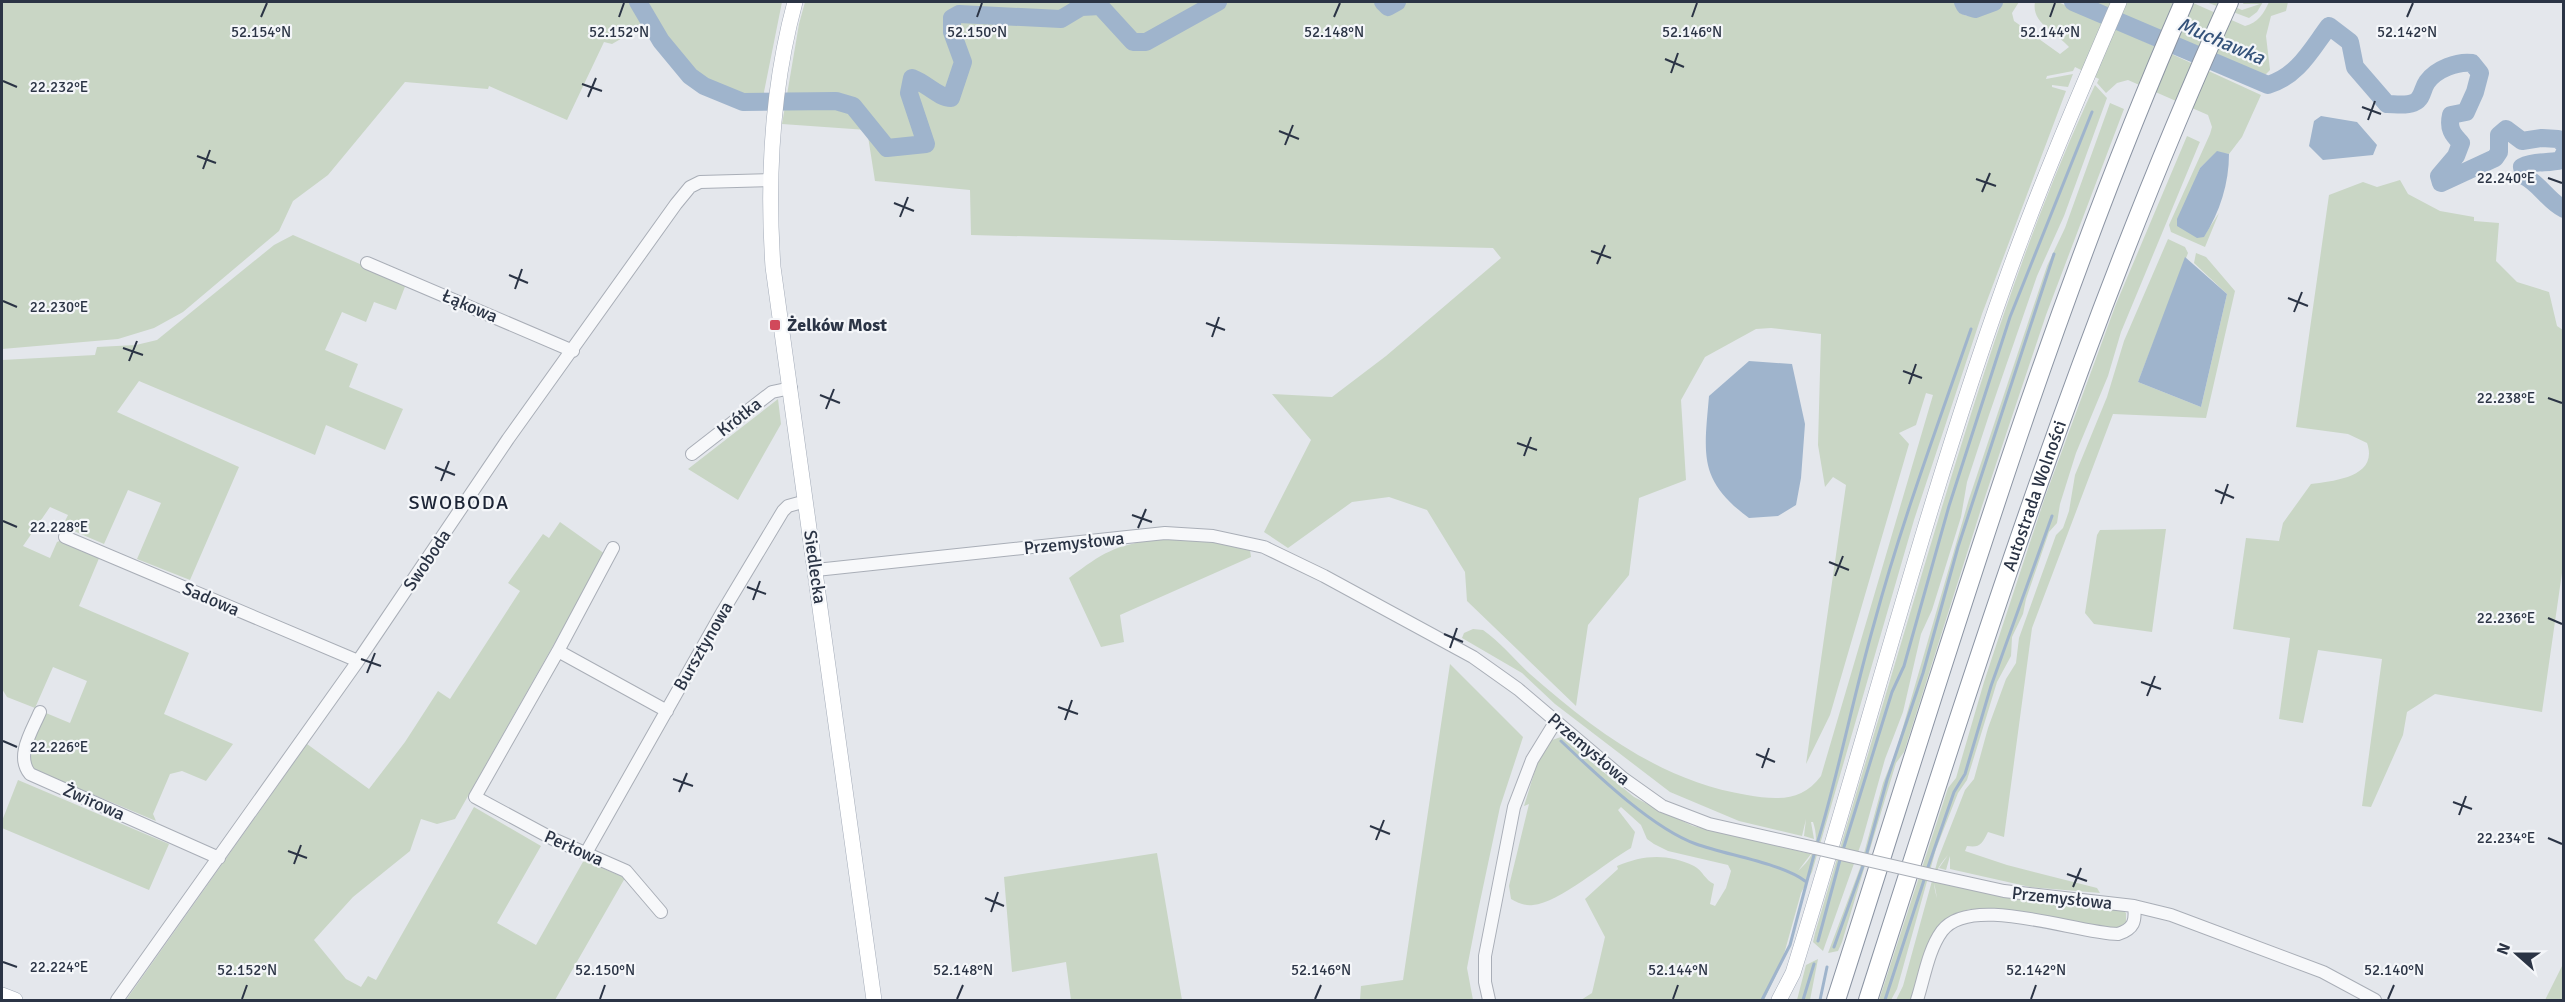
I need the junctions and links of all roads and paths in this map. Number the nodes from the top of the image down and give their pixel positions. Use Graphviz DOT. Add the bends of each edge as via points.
graph roads {
  1 [pos="795,2"];
  2 [pos="2120,2"];
  3 [pos="2184,2"];
  4 [pos="2228,3"];
  5 [pos="771,180"];
  6 [pos="367,263"];
  7 [pos="573,351"];
  8 [pos="791,388"];
  9 [pos="692,454"];
  10 [pos="806,501"];
  11 [pos="65,537"];
  12 [pos="613,548"];
  13 [pos="816,570"];
  14 [pos="558,651"];
  15 [pos="358,661"];
  16 [pos="667,711"];
  17 [pos="40,712"];
  18 [pos="1556,721"];
  19 [pos="586,853"];
  20 [pos="219,858"];
  21 [pos="2134,906"];
  22 [pos="661,912"];
  23 [pos="1793,973"];
  24 [pos="2,995"];
  25 [pos="15,1000"];
  26 [pos="117,1000"];
  27 [pos="874,1000"];
  28 [pos="1489,1000"];
  29 [pos="1779,1000"];
  30 [pos="1790,1000"];
  31 [pos="1836,1000"];
  32 [pos="1868,1000"];
  33 [pos="1917,1000"];
  34 [pos="2375,1000"];
  1 -- 5 [label="main road, Siedlecka" via="779,79"];
  2 -- 23 [label="main road" via="2037,196 1965,403"];
  3 -- 31 [label="highway, Autostrada Wolności" via="2141,100 2075,272"];
  4 -- 32 [label="highway, Autostrada Wolności" via="2099,318 2039,482"];
  5 -- 7 [label="street, Swoboda" via="706,182 690,187"];
  5 -- 8 [label="main road, Siedlecka" via="773,267"];
  6 -- 7 [label="street, Łąkowa"];
  7 -- 15 [label="street, Swoboda"];
  8 -- 9 [label="street, Krótka" via="772,392"];
  8 -- 10 [label="main road, Siedlecka"];
  10 -- 13 [label="main road, Siedlecka"];
  10 -- 16 [label="street, Bursztynowa" via="788,506 783,512"];
  11 -- 15 [label="street, Sadowa"];
  12 -- 14 [label="street"];
  13 -- 18 [label="street, Przemysłowa" via="1165,534 1231,539 1264,547 1442,638 1501,676"];
  13 -- 27 [label="main road, Siedlecka"];
  14 -- 16 [label="street, Bursztynowa"];
  14 -- 19 [label="street, Perłowa" via="475,797"];
  15 -- 20 [label="street, Swoboda"];
  16 -- 19 [label="street, Bursztynowa"];
  17 -- 20 [label="street, Żwirowa" via="23,754 30,774"];
  18 -- 21 [label="street, Przemysłowa, bridge" via="1662,806 1709,824 2018,894"];
  18 -- 28 [label="street" via="1532,760 1514,807 1485,956"];
  19 -- 22 [label="street, Perłowa" via="626,871"];
  20 -- 26 [label="street, Swoboda"];
  21 -- 33 [label="street" via="2133,924 2118,934 1985,913 1956,919 1938,938"];
  21 -- 34 [label="street, Przemysłowa" via="2171,915 2323,972"];
  23 -- 29 [label="main road"];
  23 -- 30 [label="main road"];
  24 -- 25 [label="main road"];
}
